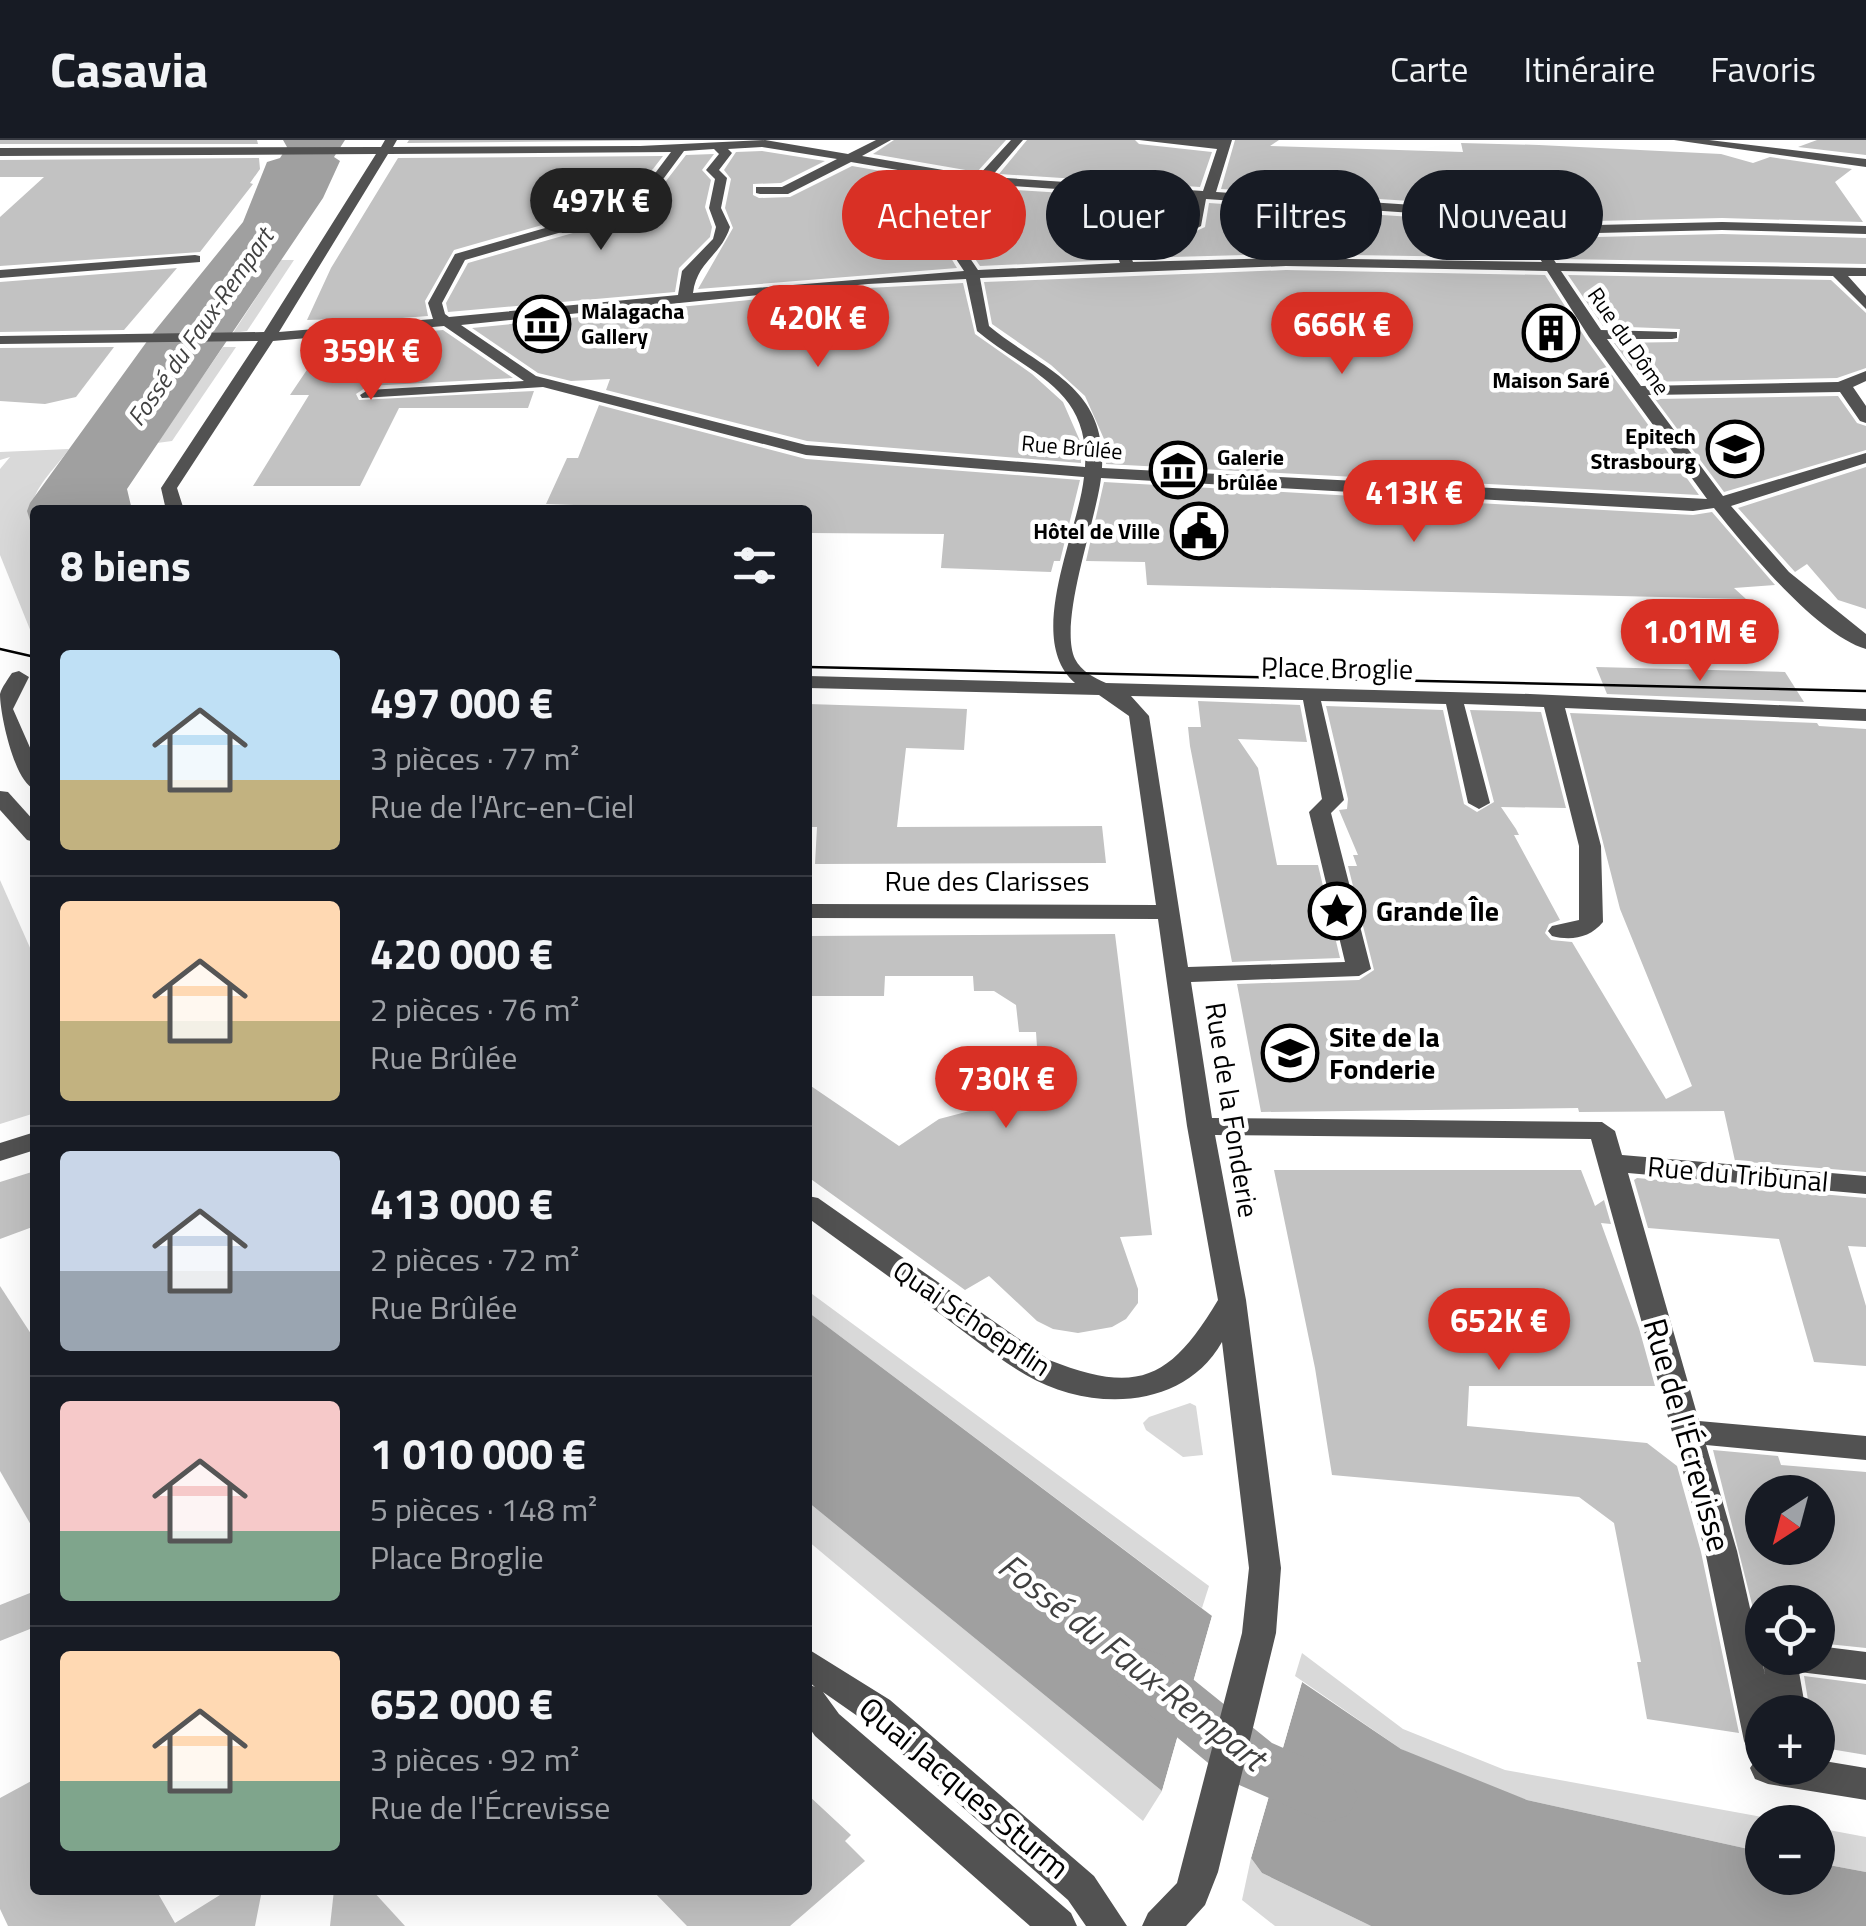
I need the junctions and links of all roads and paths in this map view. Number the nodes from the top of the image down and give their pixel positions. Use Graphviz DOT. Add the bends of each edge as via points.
graph roads {
  1 [pos="665,140"];
  2 [pos="884,140"];
  3 [pos="1017,140"];
  4 [pos="1145,140"];
  5 [pos="1680,140"];
  6 [pos="1225,143"];
  7 [pos="716,144"];
  8 [pos="382,147"];
  9 [pos="679,149"];
  10 [pos="544,151"];
  11 [pos="0,152"];
  12 [pos="850,158"];
  13 [pos="1866,163"];
  14 [pos="535,164"];
  15 [pos="696,169"];
  16 [pos="920,170"];
  17 [pos="988,170"];
  18 [pos="716,174"];
  19 [pos="760,190"];
  20 [pos="1200,196"];
  21 [pos="1204,196"];
  22 [pos="1200,208"];
  23 [pos="1402,210"];
  24 [pos="1603,229"];
  25 [pos="1866,230"];
  26 [pos="195,259"];
  27 [pos="965,260"];
  28 [pos="1125,260"];
  29 [pos="1546,260"];
  30 [pos="1550,266"];
  31 [pos="1128,267"];
  32 [pos="1837,272"];
  33 [pos="1866,272"];
  34 [pos="0,274"];
  35 [pos="970,276"];
  36 [pos="685,298"];
  37 [pos="1866,305"];
  38 [pos="446,323"];
  39 [pos="1594,334"];
  40 [pos="1672,335"];
  41 [pos="268,338"];
  42 [pos="0,340"];
  43 [pos="1866,376"];
  44 [pos="546,385"];
  45 [pos="1845,387"];
  46 [pos="1636,391"];
  47 [pos="368,395"];
  48 [pos="1866,418"];
  49 [pos="1866,458"];
  50 [pos="1095,472"];
  51 [pos="1718,503"];
  52 [pos="172,505"];
  53 [pos="1866,618"];
  54 [pos="1828,621"];
  55 [pos="1866,644"];
  56 [pos="18,676"];
  57 [pos="812,682"];
  58 [pos="1096,688"];
  59 [pos="1553,701"];
  60 [pos="1312,702"];
  61 [pos="1455,706"];
  62 [pos="1866,714"];
  63 [pos="30,771"];
  64 [pos="0,798"];
  65 [pos="1479,803"];
  66 [pos="30,830"];
  67 [pos="812,912"];
  68 [pos="1167,912"];
  69 [pos="1560,931"];
  70 [pos="1178,975"];
  71 [pos="1200,1126"];
  72 [pos="30,1142"];
  73 [pos="0,1152"];
  74 [pos="1611,1162"];
  75 [pos="1866,1186"];
  76 [pos="812,1207"];
  77 [pos="1232,1300"];
  78 [pos="1686,1431"];
  79 [pos="1866,1448"];
  80 [pos="1835,1662"];
  81 [pos="812,1666"];
  82 [pos="1866,1666"];
  83 [pos="1752,1695"];
  84 [pos="812,1704"];
  85 [pos="1835,1778"];
  86 [pos="1866,1784"];
  87 [pos="1058,1926"];
  88 [pos="1108,1926"];
  89 [pos="1161,1926"];
  1 -- 9 [label="street"];
  2 -- 12 [label="street"];
  3 -- 17 [label="street"];
  4 -- 6 [label="street"];
  5 -- 13 [label="street"];
  6 -- 21 [label="street"];
  7 -- 9 [label="street"];
  7 -- 12 [label="street"];
  7 -- 18 [label="street" via="726,153"];
  8 -- 10 [label="street"];
  8 -- 11 [label="street"];
  8 -- 41 [label="street"];
  9 -- 10 [label="street"];
  9 -- 38 [label="street" via="674,169 609,214 460,257 435,303"];
  10 -- 14 [label="street"];
  12 -- 16 [label="street"];
  12 -- 19 [label="street" via="784,191"];
  15 -- 18 [label="street"];
  18 -- 36 [label="street" via="715,208 723,227 689,271"];
  20 -- 21 [label="street"];
  21 -- 22 [label="street"];
  21 -- 23 [label="street"];
  24 -- 25 [label="street"];
  26 -- 34 [label="street"];
  27 -- 35 [label="street"];
  28 -- 31 [label="street"];
  29 -- 30 [label="street, Rue du Dôme"];
  30 -- 31 [label="street"];
  30 -- 32 [label="street"];
  30 -- 39 [label="street, Rue du Dôme"];
  31 -- 35 [label="street"];
  32 -- 33 [label="street"];
  32 -- 37 [label="street"];
  35 -- 36 [label="street"];
  35 -- 50 [label="street" via="982,328 1041,364 1080,404 1094,440"];
  36 -- 38 [label="street"];
  38 -- 41 [label="street"];
  38 -- 44 [label="street, Rue Brûlée" via="511,370"];
  39 -- 40 [label="street"];
  39 -- 46 [label="street, Rue du Dôme"];
  41 -- 42 [label="street"];
  41 -- 52 [label="street" via="169,488"];
  43 -- 45 [label="street"];
  44 -- 47 [label="street"];
  44 -- 50 [label="street, Rue Brûlée" via="806,450"];
  45 -- 46 [label="street"];
  45 -- 48 [label="street"];
  46 -- 51 [label="street, Rue du Dôme"];
  49 -- 51 [label="street, Rue Brûlée"];
  50 -- 51 [label="street, Rue Brûlée" via="1462,496"];
  50 -- 58 [label="street, Rue de la Fonderie" via="1062,597 1062,653 1079,678"];
  51 -- 54 [label="street, Rue du Dôme"];
  53 -- 54 [label="street"];
  54 -- 55 [label="street"];
  56 -- 63 [label="street" via="3,709"];
  57 -- 58 [label="street, Place Broglie"];
  58 -- 59 [label="street, Place Broglie"];
  58 -- 68 [label="street, Rue de la Fonderie" via="1133,705 1139,716"];
  59 -- 62 [label="street, Place Broglie"];
  59 -- 69 [label="street" via="1590,846 1592,922"];
  60 -- 70 [label="street" via="1333,800 1320,812 1360,969"];
  61 -- 65 [label="street"];
  64 -- 66 [label="street"];
  67 -- 68 [label="street, Rue des Clarisses"];
  68 -- 70 [label="street, Rue de la Fonderie"];
  70 -- 71 [label="street, Rue de la Fonderie"];
  71 -- 74 [label="street, Rue de l'Écrevisse" via="1602,1131"];
  71 -- 77 [label="street, Rue de la Fonderie"];
  72 -- 73 [label="street"];
  74 -- 75 [label="street, Rue du Tribunal"];
  74 -- 78 [label="street, Rue de l'Écrevisse"];
  76 -- 77 [label="street, Quai Schoepflin" via="1038,1368 1084,1386 1128,1388 1186,1368"];
  77 -- 89 [label="street, Rue de la Fonderie" via="1265,1568 1259,1633 1192,1893"];
  78 -- 79 [label="street"];
  78 -- 83 [label="street, Rue de l'Écrevisse"];
  80 -- 82 [label="street"];
  81 -- 88 [label="street, Quai Jacques Sturm" via="878,1711 1052,1862"];
  84 -- 87 [label="street, Quai Jacques Sturm"];
  85 -- 86 [label="street"];
}
